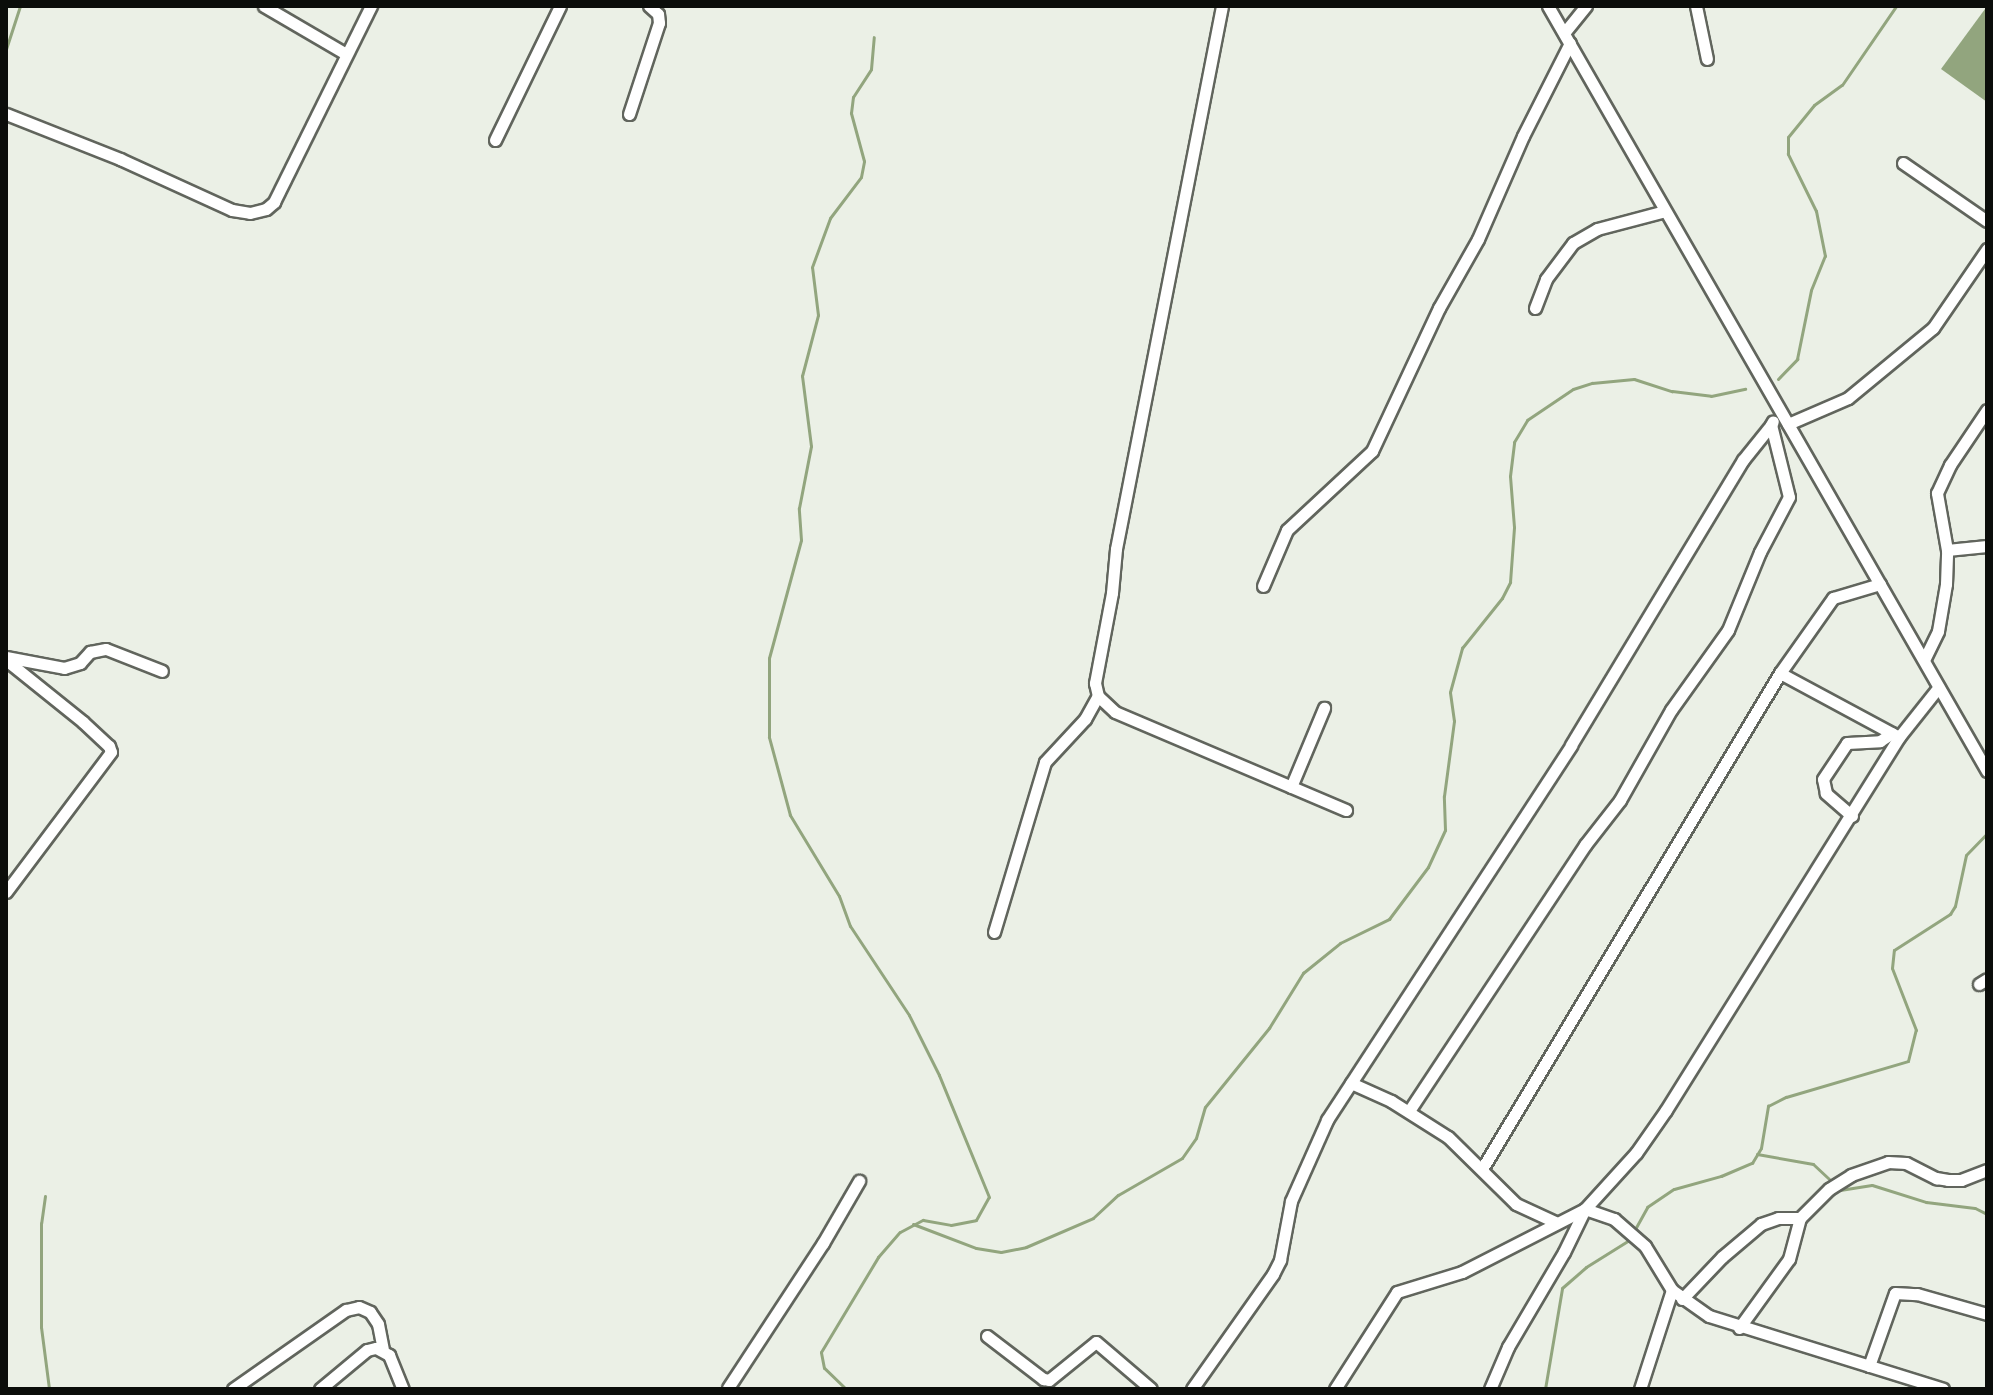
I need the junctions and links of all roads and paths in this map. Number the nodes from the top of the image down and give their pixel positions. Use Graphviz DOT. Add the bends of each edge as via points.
graph roads {
  1 [pos="264,6"];
  2 [pos="371,6"];
  3 [pos="560,6"];
  4 [pos="649,6"];
  5 [pos="1222,6"];
  6 [pos="1548,6"];
  7 [pos="1586,6"];
  8 [pos="1696,6"];
  9 [pos="1567,38"];
  10 [pos="346,54"];
  11 [pos="1707,59"];
  12 [pos="6,114"];
  13 [pos="629,114"];
  14 [pos="495,140"];
  15 [pos="1903,163"];
  16 [pos="1665,211"];
  17 [pos="1987,221"];
  18 [pos="1987,249"];
  19 [pos="1535,308"];
  20 [pos="1987,410"];
  21 [pos="1781,412"];
  22 [pos="1788,424"];
  23 [pos="1771,425"];
  24 [pos="1987,546"];
  25 [pos="1947,550"];
  26 [pos="1880,584"];
  27 [pos="1263,586"];
  28 [pos="6,658"];
  29 [pos="1924,660"];
  30 [pos="162,671"];
  31 [pos="1780,673"];
  32 [pos="1938,688"];
  33 [pos="1098,696"];
  34 [pos="1324,708"];
  35 [pos="1895,735"];
  36 [pos="1987,771"];
  37 [pos="1291,787"];
  38 [pos="1346,810"];
  39 [pos="1852,816"];
  40 [pos="6,892"];
  41 [pos="994,932"];
  42 [pos="1351,1083"];
  43 [pos="1409,1111"];
  44 [pos="1482,1169"];
  45 [pos="1987,1170"];
  46 [pos="859,1181"];
  47 [pos="1585,1209"];
  48 [pos="1800,1218"];
  49 [pos="1555,1222"];
  50 [pos="1672,1290"];
  51 [pos="1682,1299"];
  52 [pos="1987,1314"];
  53 [pos="1739,1328"];
  54 [pos="987,1336"];
  55 [pos="383,1349"];
  56 [pos="1869,1366"];
  57 [pos="728,1388"];
  58 [pos="233,1389"];
  59 [pos="320,1389"];
  60 [pos="403,1389"];
  61 [pos="718,1389"];
  62 [pos="1151,1389"];
  63 [pos="1192,1389"];
  64 [pos="1335,1389"];
  65 [pos="1490,1389"];
  66 [pos="1640,1389"];
  67 [pos="1943,1389"];
  1 -- 10 [label="street"];
  2 -- 10 [label="street"];
  3 -- 14 [label="street"];
  4 -- 13 [label="street" via="659,23"];
  5 -- 33 [label="street" via="1116,549 1095,670"];
  6 -- 9 [label="street"];
  7 -- 9 [label="street"];
  8 -- 11 [label="street"];
  9 -- 16 [label="street"];
  9 -- 27 [label="street" via="1478,239 1439,308 1372,451 1287,530"];
  10 -- 12 [label="street" via="274,202 250,213"];
  15 -- 17 [label="street"];
  16 -- 19 [label="street" via="1597,229 1573,243 1546,279"];
  16 -- 21 [label="street"];
  18 -- 22 [label="street" via="1933,328 1848,398"];
  20 -- 25 [label="street" via="1937,493"];
  21 -- 22 [label="street"];
  21 -- 23 [label="street"];
  22 -- 26 [label="street"];
  23 -- 42 [label="street" via="1743,460 1571,745"];
  23 -- 43 [label="street" via="1789,497 1728,630"];
  24 -- 25 [label="street"];
  25 -- 29 [label="street" via="1943,608"];
  26 -- 29 [label="street"];
  26 -- 31 [label="street" via="1833,598"];
  28 -- 30 [label="street" via="64,668 106,649"];
  28 -- 40 [label="street" via="111,752"];
  29 -- 32 [label="street"];
  31 -- 35 [label="street"];
  31 -- 44 [label="street"];
  32 -- 35 [label="street"];
  32 -- 36 [label="street"];
  33 -- 37 [label="street" via="1115,712"];
  33 -- 41 [label="street" via="1085,719 1045,762"];
  34 -- 37 [label="street"];
  35 -- 39 [label="street"];
  35 -- 39 [label="street" via="1847,743 1823,779 1826,793"];
  37 -- 38 [label="street"];
  39 -- 47 [label="street" via="1666,1110 1636,1153"];
  42 -- 43 [label="street"];
  42 -- 63 [label="street" via="1327,1120 1291,1201 1273,1274"];
  43 -- 44 [label="street"];
  44 -- 49 [label="street" via="1516,1204"];
  45 -- 48 [label="street" via="1948,1180 1906,1163 1888,1162 1829,1189"];
  46 -- 57 [label="street"];
  47 -- 49 [label="street"];
  47 -- 50 [label="street" via="1614,1219 1645,1246"];
  47 -- 65 [label="street"];
  48 -- 51 [label="street" via="1761,1224"];
  48 -- 53 [label="street" via="1789,1259"];
  49 -- 64 [label="street" via="1462,1272 1397,1292"];
  50 -- 51 [label="street"];
  50 -- 66 [label="street"];
  51 -- 53 [label="street"];
  52 -- 56 [label="street" via="1895,1293"];
  53 -- 56 [label="street"];
  54 -- 62 [label="street" via="1049,1380 1096,1342"];
  55 -- 58 [label="street" via="370,1312 359,1307 346,1310"];
  55 -- 59 [label="street" via="367,1350"];
  55 -- 60 [label="street"];
  56 -- 67 [label="street"];
  57 -- 61 [label="street"];
}
